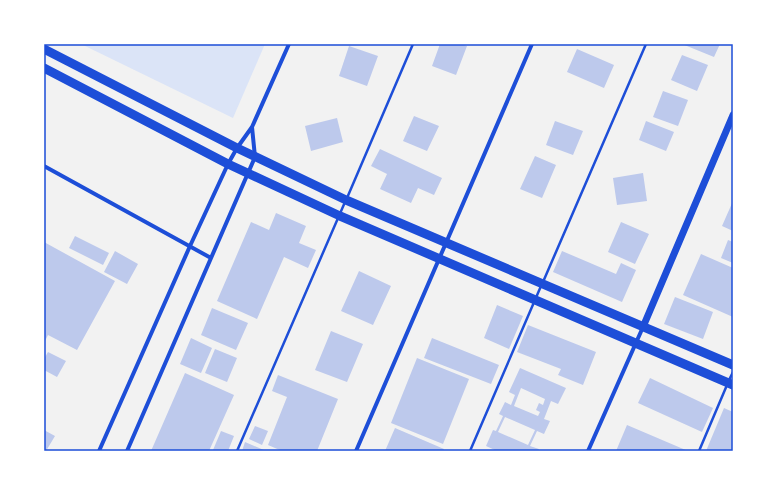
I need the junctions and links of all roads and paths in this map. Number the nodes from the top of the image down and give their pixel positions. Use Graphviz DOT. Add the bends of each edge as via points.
graph roads {
  1 [pos="289,44"];
  2 [pos="413,44"];
  3 [pos="532,44"];
  4 [pos="646,44"];
  5 [pos="44,49"];
  6 [pos="44,68"];
  7 [pos="733,115"];
  8 [pos="252,127"];
  9 [pos="237,148"];
  10 [pos="255,157"];
  11 [pos="228,164"];
  12 [pos="44,166"];
  13 [pos="248,173"];
  14 [pos="346,200"];
  15 [pos="340,216"];
  16 [pos="446,244"];
  17 [pos="190,246"];
  18 [pos="211,258"];
  19 [pos="439,260"];
  20 [pos="542,284"];
  21 [pos="535,300"];
  22 [pos="643,327"];
  23 [pos="636,344"];
  24 [pos="733,365"];
  25 [pos="733,372"];
  26 [pos="730,384"];
  27 [pos="99,451"];
  28 [pos="127,451"];
  29 [pos="237,451"];
  30 [pos="356,451"];
  31 [pos="470,451"];
  32 [pos="588,451"];
  33 [pos="699,451"];
  1 -- 8 [label="street"];
  2 -- 14 [label="lane"];
  3 -- 16 [label="street"];
  4 -- 20 [label="lane"];
  5 -- 9 [label="highway"];
  6 -- 11 [label="highway"];
  7 -- 22 [label="street"];
  8 -- 9 [label="street"];
  8 -- 10 [label="street"];
  9 -- 10 [label="highway"];
  9 -- 11 [label="street"];
  10 -- 13 [label="street"];
  10 -- 14 [label="highway"];
  11 -- 13 [label="highway"];
  11 -- 17 [label="street"];
  12 -- 17 [label="street"];
  13 -- 15 [label="highway"];
  13 -- 18 [label="street"];
  14 -- 15 [label="lane"];
  14 -- 16 [label="highway"];
  15 -- 19 [label="highway"];
  15 -- 29 [label="lane"];
  16 -- 19 [label="street"];
  16 -- 20 [label="highway"];
  17 -- 18 [label="street"];
  17 -- 27 [label="street"];
  18 -- 28 [label="street"];
  19 -- 21 [label="highway"];
  19 -- 30 [label="street"];
  20 -- 21 [label="lane"];
  20 -- 22 [label="highway"];
  21 -- 23 [label="highway"];
  21 -- 31 [label="lane"];
  22 -- 23 [label="street"];
  22 -- 24 [label="highway"];
  23 -- 26 [label="highway"];
  23 -- 32 [label="street"];
  25 -- 26 [label="lane"];
  26 -- 33 [label="lane"];
}
